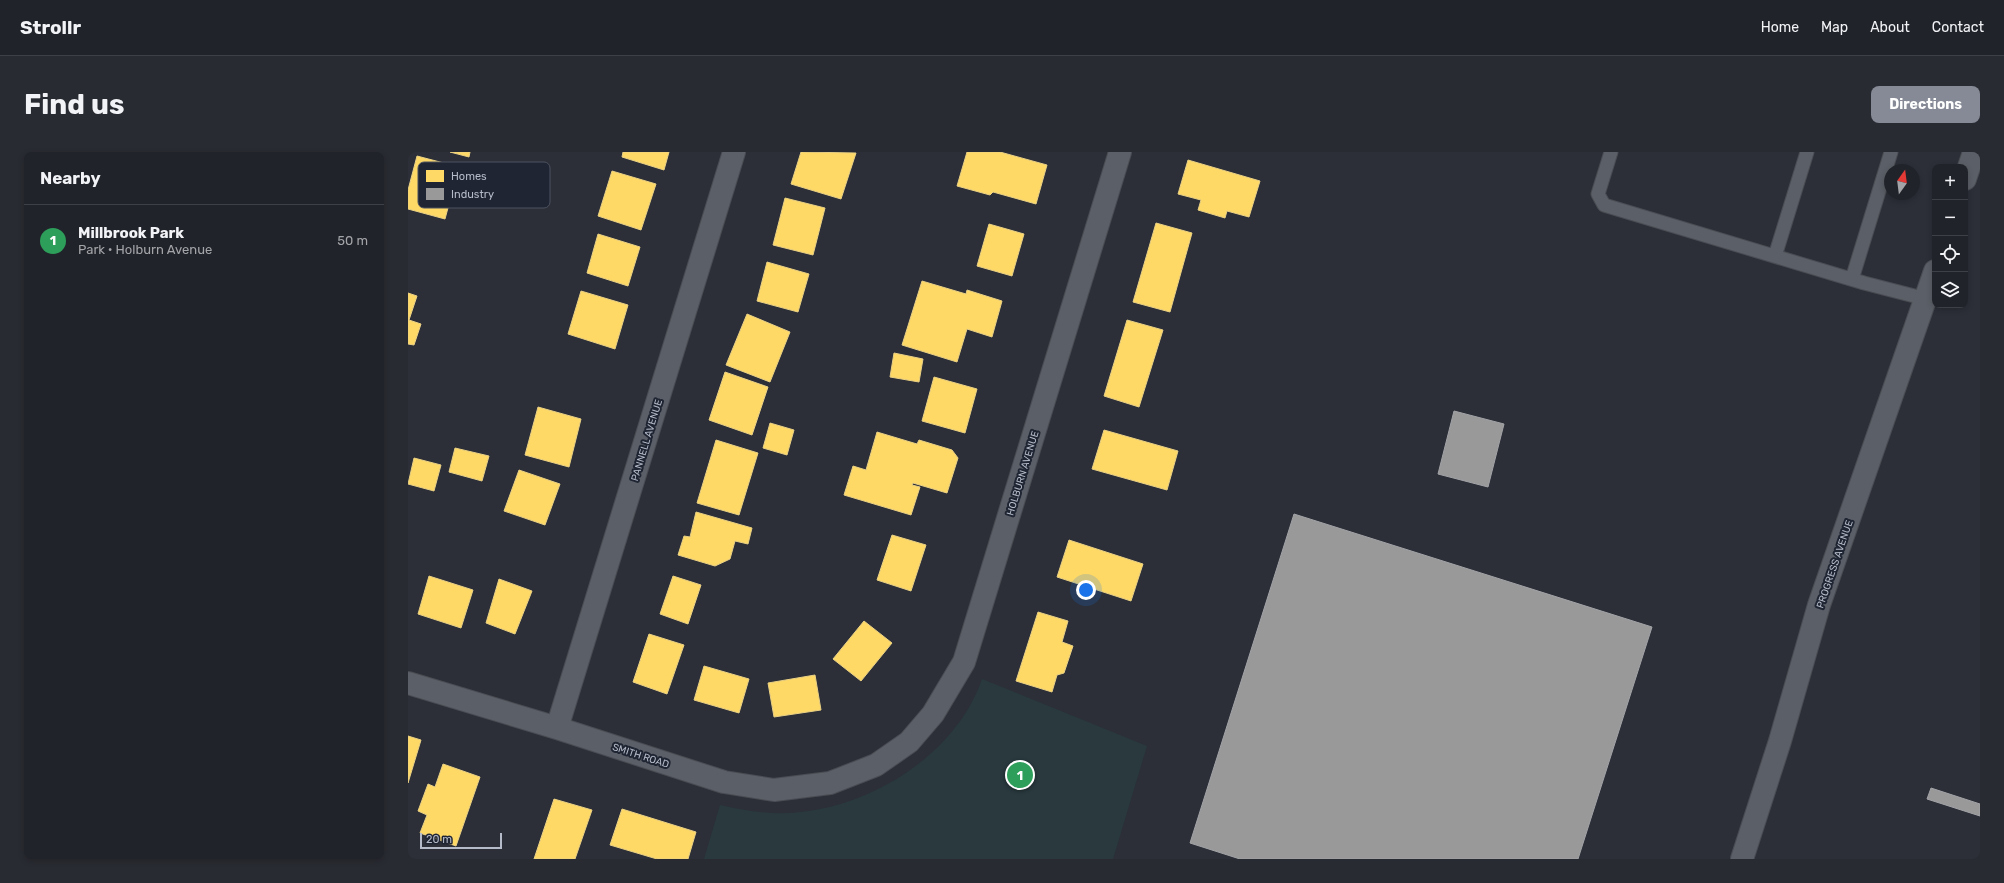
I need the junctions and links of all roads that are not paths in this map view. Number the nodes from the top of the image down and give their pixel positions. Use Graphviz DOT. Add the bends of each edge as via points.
graph roads {
  1 [pos="734,152"];
  2 [pos="1120,152"];
  3 [pos="1611,152"];
  4 [pos="1807,152"];
  5 [pos="1892,152"];
  6 [pos="1974,152"];
  7 [pos="1968,170"];
  8 [pos="1775,256"];
  9 [pos="1935,272"];
  10 [pos="1852,279"];
  11 [pos="1926,299"];
  12 [pos="408,683"];
  13 [pos="557,728"];
  14 [pos="876,765"];
  15 [pos="1742,859"];
  1 -- 13 [label="street, PANNELL AVENUE"];
  2 -- 14 [label="street, HOLBURN AVENUE" via="964,662 933,714 909,742"];
  3 -- 8 [label="lane" via="1598,194 1604,205"];
  4 -- 8 [label="lane"];
  5 -- 10 [label="lane"];
  6 -- 7 [label="street"];
  8 -- 10 [label="lane"];
  9 -- 11 [label="street, PROGRESS AVENUE"];
  10 -- 11 [label="lane"];
  11 -- 15 [label="street, PROGRESS AVENUE" via="1819,605 1780,741"];
  12 -- 13 [label="street, SMITH ROAD"];
  13 -- 14 [label="street, SMITH ROAD" via="724,782 774,790 830,783"];
}
